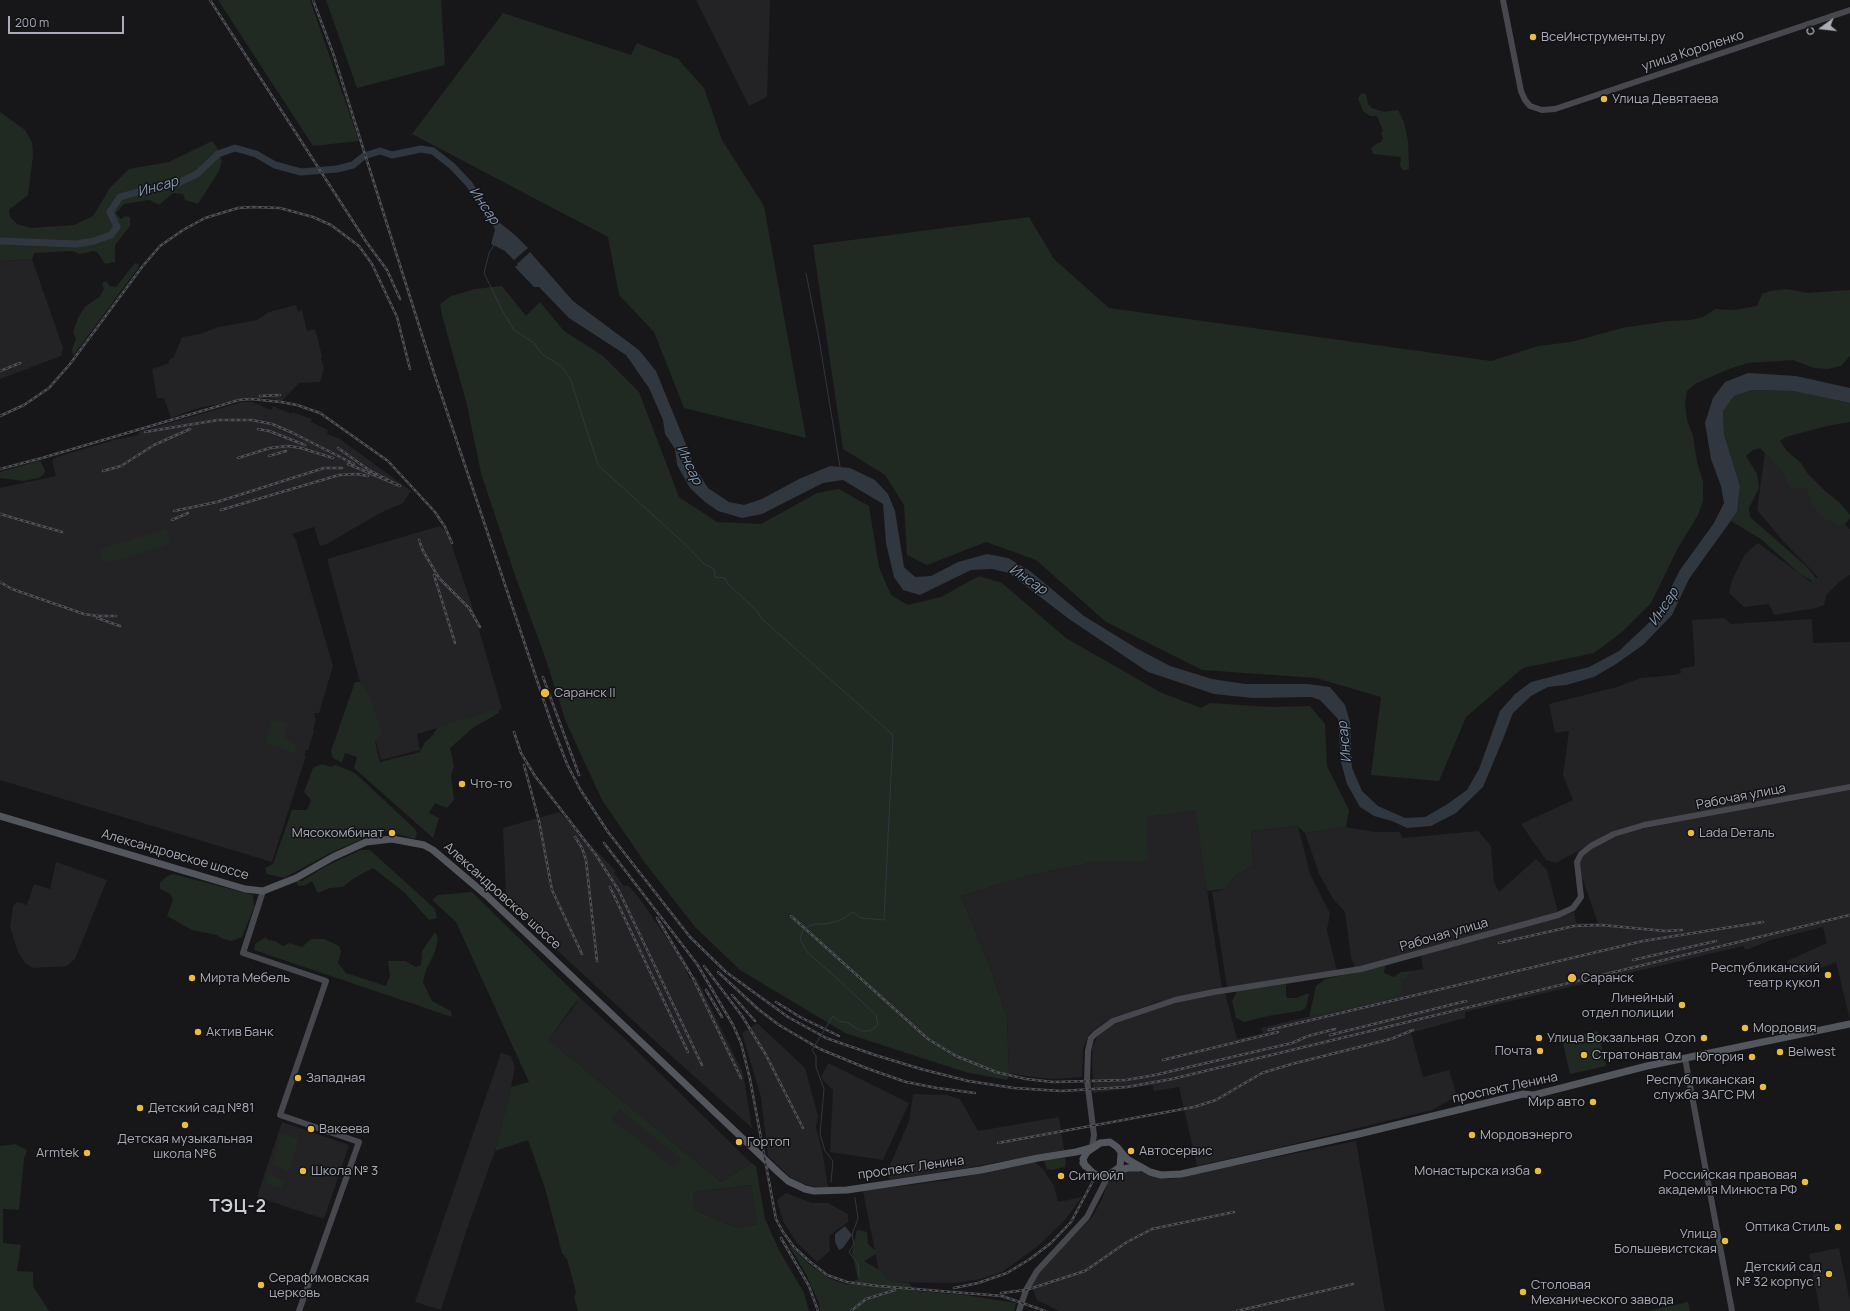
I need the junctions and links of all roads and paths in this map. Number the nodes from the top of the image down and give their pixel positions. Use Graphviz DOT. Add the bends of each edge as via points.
graph roads {
  1 [pos="1503,0"];
  2 [pos="1850,10"];
  3 [pos="1850,788"];
  4 [pos="0,816"];
  5 [pos="263,891"];
  6 [pos="1850,1024"];
  7 [pos="1685,1058"];
  8 [pos="1094,1135"];
  9 [pos="1105,1142"];
  10 [pos="1092,1147"];
  11 [pos="1070,1154"];
  12 [pos="1121,1154"];
  13 [pos="765,1158"];
  14 [pos="1085,1166"];
  15 [pos="1142,1168"];
  16 [pos="1093,1173"];
  17 [pos="1113,1173"];
  18 [pos="1100,1192"];
  19 [pos="299,1311"];
  20 [pos="1019,1311"];
  21 [pos="1732,1311"];
  1 -- 2 [label="street, улица Короленко" via="1524,100 1530,106 1542,110 1555,109"];
  3 -- 8 [label="street, Рабочая улица" via="1644,825 1614,834 1581,854 1577,862 1581,897 1573,908 1558,915 1362,969 1175,1000 1113,1021 1091,1038 1088,1051 1088,1096"];
  4 -- 5 [label="main road, Александровское шоссе" via="245,889"];
  5 -- 13 [label="main road, Александровское шоссе" via="366,842 392,839 414,842 433,850 492,900"];
  5 -- 19 [label="street" via="243,953 326,981 280,1115 359,1142"];
  6 -- 7 [label="main road, проспект Ленина"];
  7 -- 15 [label="main road, проспект Ленина" via="1534,1095 1523,1094 1181,1174 1161,1175"];
  7 -- 21 [label="street"];
  8 -- 9 [label="street"];
  8 -- 10 [label="street, Рабочая улица"];
  9 -- 10 [label="main road"];
  9 -- 12 [label="main road" via="1114,1144"];
  10 -- 11 [label="main road, проспект Ленина"];
  10 -- 14 [label="main road" via="1084,1156"];
  11 -- 13 [label="main road, проспект Ленина" via="981,1170 832,1191 814,1191 797,1186 788,1181"];
  11 -- 14 [label="main road" via="1080,1158"];
  12 -- 15 [label="main road"];
  12 -- 17 [label="main road" via="1121,1164"];
  14 -- 16 [label="main road"];
  15 -- 17 [label="main road" via="1128,1168"];
  16 -- 17 [label="main road" via="1103,1177"];
  16 -- 18 [label="street" via="1100,1184"];
  17 -- 18 [label="street"];
  18 -- 20 [label="street" via="1087,1217 1037,1271 1026,1290"];
}
